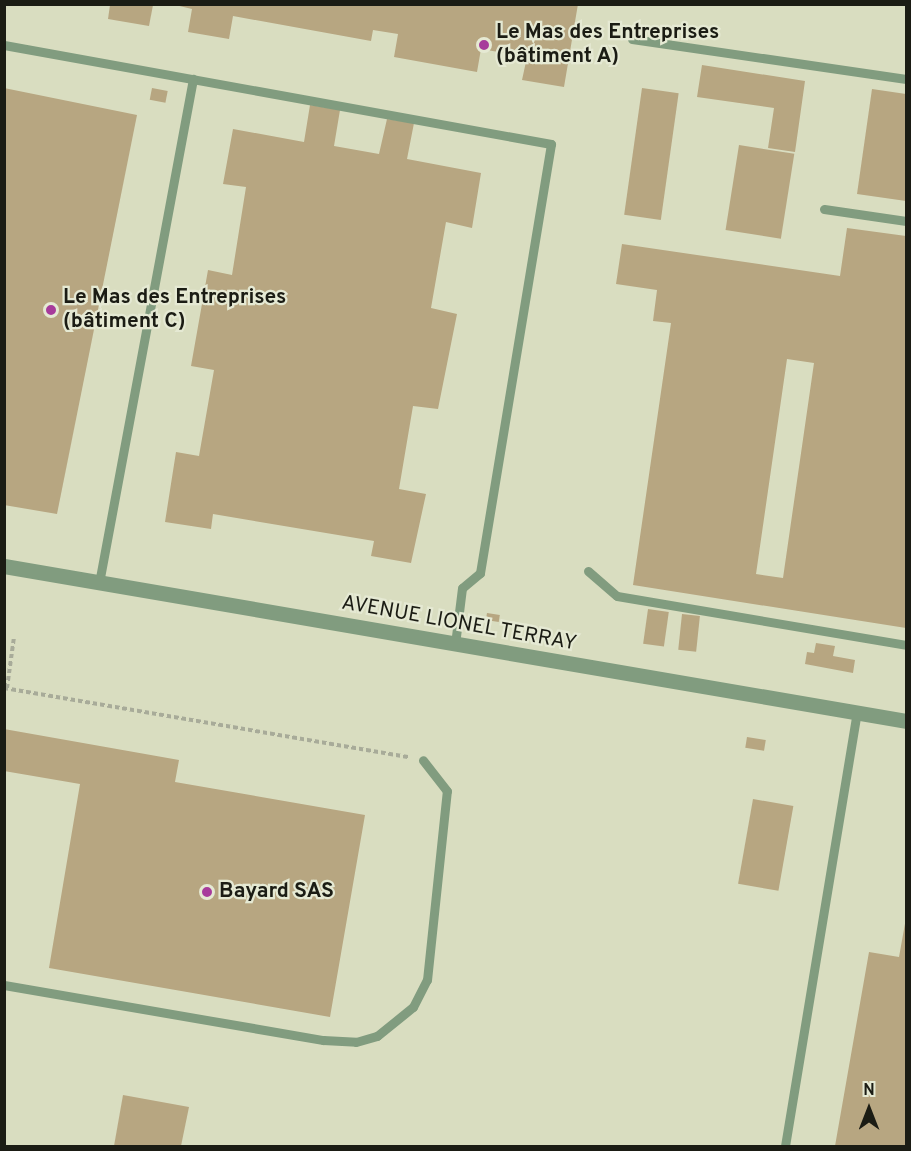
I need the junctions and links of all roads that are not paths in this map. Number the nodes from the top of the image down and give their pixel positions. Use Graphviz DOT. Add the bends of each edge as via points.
graph roads {
  1 [pos="632,39"];
  2 [pos="4,45"];
  3 [pos="193,79"];
  4 [pos="906,79"];
  5 [pos="824,209"];
  6 [pos="906,221"];
  7 [pos="4,566"];
  8 [pos="588,571"];
  9 [pos="99,583"];
  10 [pos="455,644"];
  11 [pos="906,645"];
  12 [pos="858,713"];
  13 [pos="906,721"];
  14 [pos="423,760"];
  15 [pos="4,985"];
  16 [pos="785,1146"];
  1 -- 4 [label="lane"];
  2 -- 3 [label="lane"];
  3 -- 9 [label="lane"];
  3 -- 10 [label="lane" via="551,144 480,573 462,588"];
  5 -- 6 [label="lane"];
  7 -- 9 [label="street, AVENUE LIONEL TERRAY"];
  8 -- 11 [label="lane" via="617,596"];
  9 -- 10 [label="street, AVENUE LIONEL TERRAY"];
  10 -- 12 [label="street, AVENUE LIONEL TERRAY"];
  12 -- 13 [label="street, AVENUE LIONEL TERRAY"];
  12 -- 16 [label="lane"];
  14 -- 15 [label="lane" via="447,791 427,980 413,1007 377,1036 356,1042 324,1040"];
}
